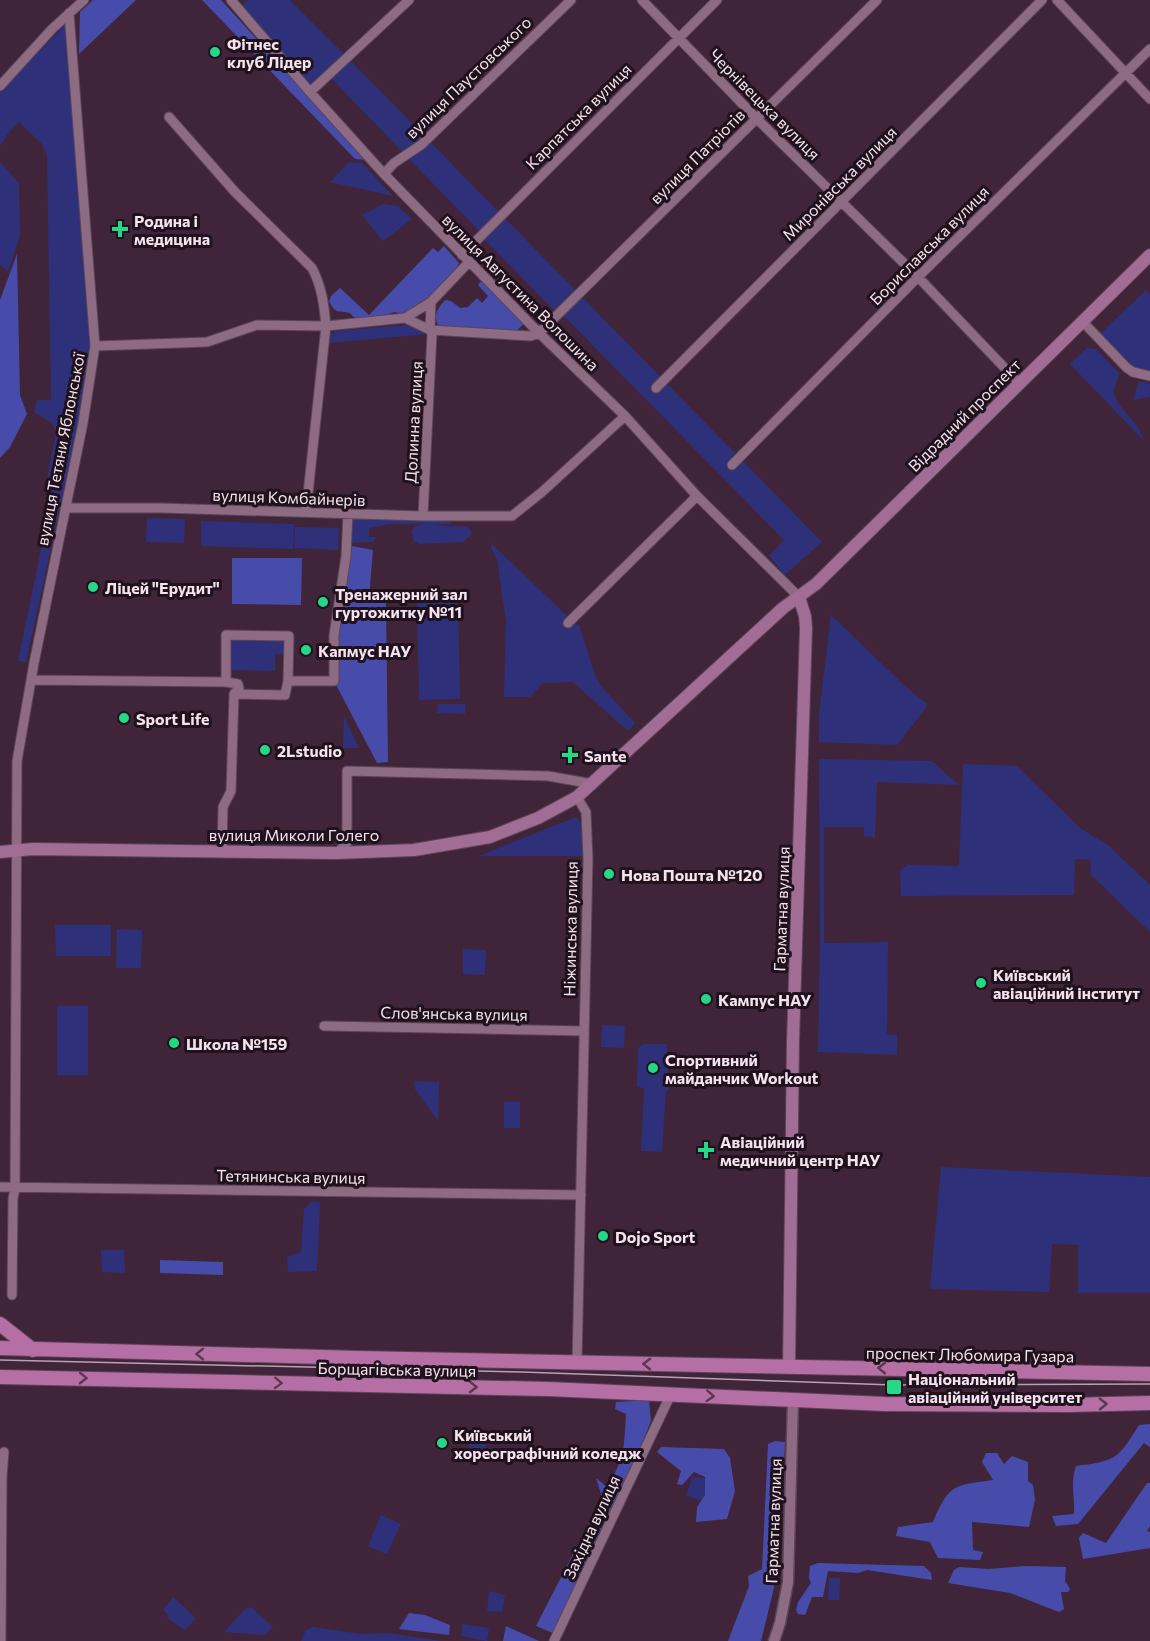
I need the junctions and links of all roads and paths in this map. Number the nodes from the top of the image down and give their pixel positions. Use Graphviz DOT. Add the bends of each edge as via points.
graph roads {
  1 [pos="84,0"];
  2 [pos="231,0"];
  3 [pos="409,0"];
  4 [pos="571,0"];
  5 [pos="642,0"];
  6 [pos="717,0"];
  7 [pos="877,0"];
  8 [pos="1042,0"];
  9 [pos="1057,0"];
  10 [pos="69,13"];
  11 [pos="678,38"];
  12 [pos="1150,48"];
  13 [pos="1125,72"];
  14 [pos="0,86"];
  15 [pos="310,92"];
  16 [pos="1150,99"];
  17 [pos="169,117"];
  18 [pos="756,118"];
  19 [pos="384,174"];
  20 [pos="842,201"];
  21 [pos="1150,255"];
  22 [pos="465,258"];
  23 [pos="918,277"];
  24 [pos="431,302"];
  25 [pos="405,318"];
  26 [pos="1082,321"];
  27 [pos="326,326"];
  28 [pos="430,330"];
  29 [pos="538,333"];
  30 [pos="95,346"];
  31 [pos="1150,376"];
  32 [pos="1019,383"];
  33 [pos="656,388"];
  34 [pos="625,416"];
  35 [pos="732,465"];
  36 [pos="697,496"];
  37 [pos="65,508"];
  38 [pos="306,512"];
  39 [pos="348,513"];
  40 [pos="423,516"];
  41 [pos="799,597"];
  42 [pos="568,623"];
  43 [pos="31,680"];
  44 [pos="288,681"];
  45 [pos="226,682"];
  46 [pos="234,694"];
  47 [pos="593,784"];
  48 [pos="577,797"];
  49 [pos="222,850"];
  50 [pos="16,851"];
  51 [pos="0,852"];
  52 [pos="337,853"];
  53 [pos="324,1026"];
  54 [pos="584,1031"];
  55 [pos="0,1187"];
  56 [pos="15,1188"];
  57 [pos="581,1195"];
  58 [pos="12,1295"];
  59 [pos="0,1324"];
  60 [pos="0,1348"];
  61 [pos="33,1350"];
  62 [pos="577,1363"];
  63 [pos="789,1367"];
  64 [pos="1150,1374"];
  65 [pos="0,1377"];
  66 [pos="25,1377"];
  67 [pos="0,1388"];
  68 [pos="671,1394"];
  69 [pos="793,1401"];
  70 [pos="1150,1403"];
  71 [pos="4,1452"];
  72 [pos="1,1641"];
  73 [pos="554,1641"];
  74 [pos="775,1641"];
  1 -- 10 [label="street"];
  2 -- 15 [label="street, вулиця Августина Волошина"];
  3 -- 15 [label="street"];
  4 -- 19 [label="street, вулиця Паустовського" via="421,145"];
  5 -- 11 [label="street, Чернівецька вулиця"];
  6 -- 11 [label="street, Карпатська вулиця"];
  7 -- 18 [label="street, вулиця Патріотів"];
  8 -- 20 [label="street, Миронівська вулиця"];
  9 -- 13 [label="street"];
  10 -- 14 [label="street"];
  10 -- 30 [label="street, вулиця Тетяни Яблонської"];
  11 -- 18 [label="street, Чернівецька вулиця"];
  11 -- 22 [label="street, Карпатська вулиця"];
  12 -- 13 [label="street, Бориславська вулиця"];
  13 -- 16 [label="street"];
  13 -- 23 [label="street, Бориславська вулиця"];
  15 -- 19 [label="street, вулиця Августина Волошина"];
  17 -- 27 [label="street" via="312,268 324,302"];
  18 -- 20 [label="street, Чернівецька вулиця"];
  18 -- 29 [label="street, вулиця Патріотів"];
  19 -- 22 [label="street, вулиця Августина Волошина"];
  20 -- 23 [label="street, Чернівецька вулиця"];
  20 -- 33 [label="street, Миронівська вулиця"];
  21 -- 26 [label="main road, Відрадний проспект"];
  22 -- 24 [label="street, Карпатська вулиця"];
  22 -- 29 [label="street, вулиця Августина Волошина"];
  23 -- 32 [label="street, Чернівецька вулиця"];
  23 -- 35 [label="street, Бориславська вулиця"];
  24 -- 25 [label="street, Карпатська вулиця"];
  24 -- 28 [label="street, Долинна вулиця"];
  25 -- 27 [label="street"];
  25 -- 28 [label="street"];
  26 -- 31 [label="street" via="1127,368"];
  26 -- 32 [label="main road, Відрадний проспект"];
  27 -- 30 [label="street" via="257,325 207,342"];
  27 -- 38 [label="street"];
  28 -- 29 [label="street" via="531,336"];
  28 -- 40 [label="street, Долинна вулиця"];
  29 -- 34 [label="street, вулиця Августина Волошина"];
  30 -- 37 [label="street, вулиця Тетяни Яблонської"];
  32 -- 41 [label="main road, Відрадний проспект"];
  34 -- 36 [label="street, вулиця Августина Волошина"];
  34 -- 40 [label="street, вулиця Комбайнерів" via="512,516"];
  36 -- 41 [label="street, вулиця Августина Волошина"];
  36 -- 42 [label="street"];
  37 -- 38 [label="street, вулиця Комбайнерів"];
  37 -- 43 [label="street, вулиця Тетяни Яблонської"];
  38 -- 39 [label="street, вулиця Комбайнерів"];
  39 -- 40 [label="street, вулиця Комбайнерів"];
  39 -- 44 [label="street" via="334,635 334,681"];
  41 -- 47 [label="main road"];
  41 -- 63 [label="main road, Гарматна вулиця" via="806,628"];
  43 -- 45 [label="street"];
  43 -- 50 [label="street, вулиця Тетяни Яблонської" via="16,761"];
  44 -- 45 [label="street" via="289,636 226,635"];
  44 -- 46 [label="street" via="285,695"];
  45 -- 46 [label="street" via="238,684"];
  46 -- 49 [label="street" via="231,791 223,807"];
  47 -- 48 [label="main road"];
  47 -- 52 [label="street" via="548,776 347,771 347,843"];
  48 -- 52 [label="main road, вулиця Миколи Голего" via="538,818 469,842 414,850"];
  48 -- 54 [label="street, Ніжинська вулиця" via="586,812"];
  49 -- 50 [label="main road, вулиця Миколи Голего"];
  49 -- 52 [label="main road, вулиця Миколи Голего"];
  50 -- 51 [label="main road, вулиця Миколи Голего"];
  50 -- 56 [label="street, вулиця Тетяни Яблонської"];
  53 -- 54 [label="street, Слов'янська вулиця"];
  54 -- 57 [label="street, Ніжинська вулиця"];
  55 -- 56 [label="street, Тетянинська вулиця"];
  56 -- 57 [label="street, Тетянинська вулиця"];
  56 -- 58 [label="street, вулиця Тетяни Яблонської"];
  57 -- 62 [label="street, Ніжинська вулиця"];
  59 -- 61 [label="main road"];
  60 -- 61 [label="main road, Борщагівська вулиця"];
  62 -- 61 [label="main road, Борщагівська вулиця, one-way"];
  63 -- 62 [label="main road, Борщагівська вулиця, one-way"];
  64 -- 63 [label="main road, проспект Любомира Гузара, one-way"];
  65 -- 66 [label="main road, Борщагівська вулиця"];
  66 -- 67 [label="main road"];
  66 -- 68 [label="main road, Борщагівська вулиця, one-way"];
  68 -- 69 [label="main road, Борщагівська вулиця, one-way"];
  68 -- 73 [label="street, Західна вулиця"];
  69 -- 70 [label="main road, one-way"];
  69 -- 74 [label="street, Гарматна вулиця" via="788,1582"];
  71 -- 72 [label="street"];
}
